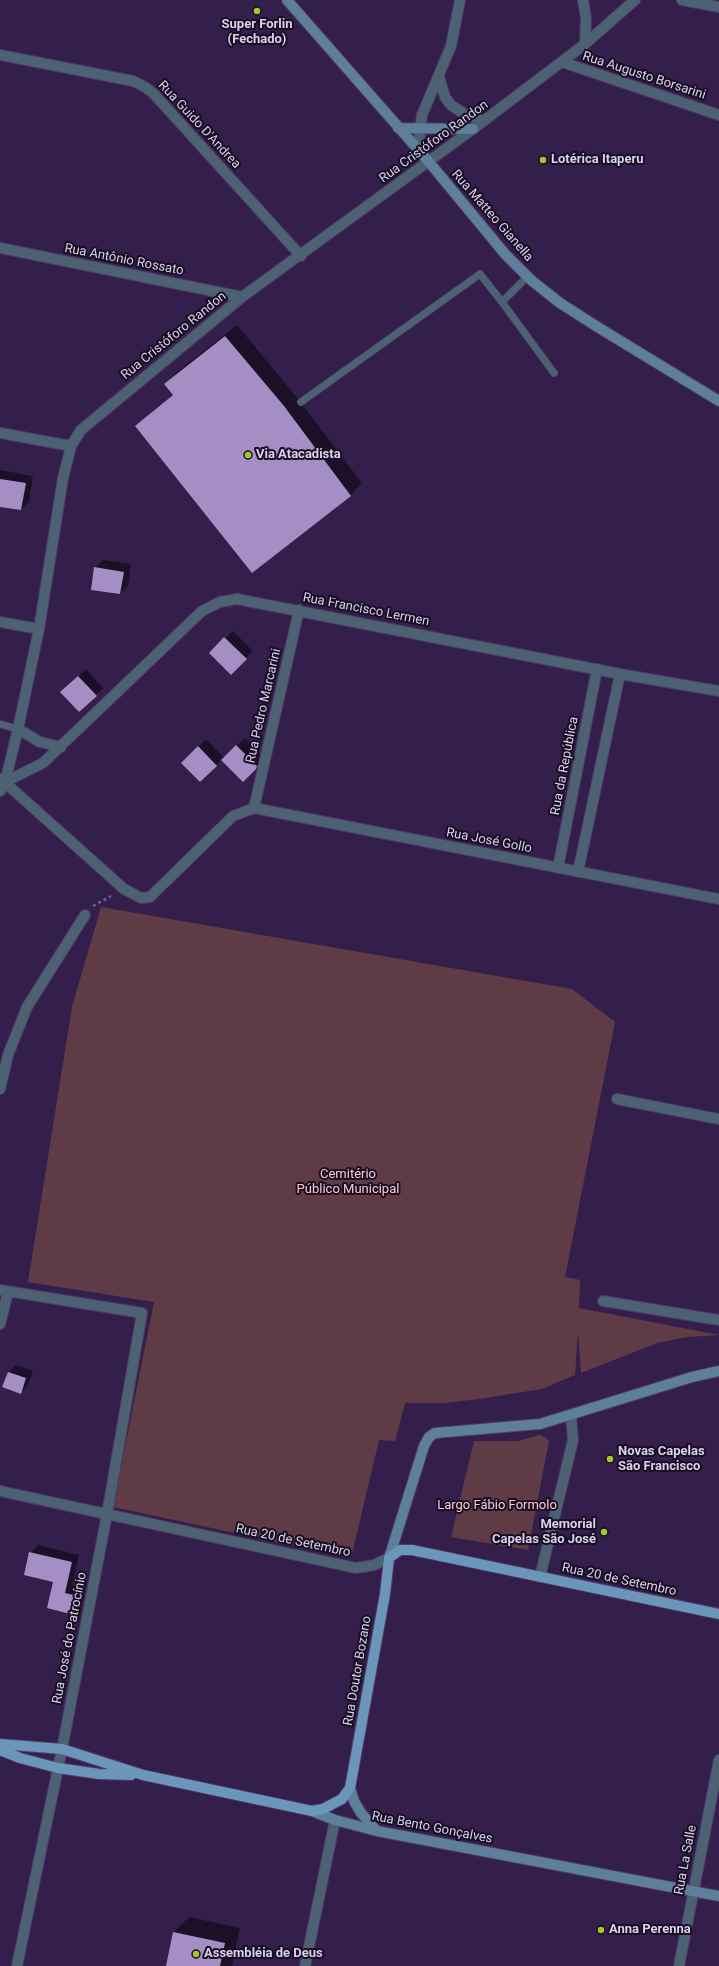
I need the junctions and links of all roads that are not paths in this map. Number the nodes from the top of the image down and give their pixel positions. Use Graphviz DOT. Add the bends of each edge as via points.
graph roads {
  1 [pos="287,0"];
  2 [pos="460,0"];
  3 [pos="583,0"];
  4 [pos="635,0"];
  5 [pos="682,0"];
  6 [pos="719,7"];
  7 [pos="585,44"];
  8 [pos="0,55"];
  9 [pos="562,62"];
  10 [pos="439,77"];
  11 [pos="719,115"];
  12 [pos="484,121"];
  13 [pos="398,128"];
  14 [pos="420,128"];
  15 [pos="473,129"];
  16 [pos="418,150"];
  17 [pos="429,162"];
  18 [pos="0,248"];
  19 [pos="301,256"];
  20 [pos="528,276"];
  21 [pos="242,297"];
  22 [pos="502,302"];
  23 [pos="554,373"];
  24 [pos="719,401"];
  25 [pos="301,402"];
  26 [pos="0,433"];
  27 [pos="72,446"];
  28 [pos="299,610"];
  29 [pos="0,622"];
  30 [pos="39,629"];
  31 [pos="597,669"];
  32 [pos="620,674"];
  33 [pos="719,691"];
  34 [pos="0,724"];
  35 [pos="18,729"];
  36 [pos="61,747"];
  37 [pos="2,780"];
  38 [pos="0,792"];
  39 [pos="254,808"];
  40 [pos="558,868"];
  41 [pos="578,872"];
  42 [pos="719,899"];
  43 [pos="85,915"];
  44 [pos="0,1089"];
  45 [pos="616,1099"];
  46 [pos="719,1119"];
  47 [pos="4,1291"];
  48 [pos="603,1301"];
  49 [pos="719,1320"];
  50 [pos="0,1324"];
  51 [pos="719,1371"];
  52 [pos="571,1416"];
  53 [pos="0,1491"];
  54 [pos="107,1514"];
  55 [pos="389,1558"];
  56 [pos="540,1577"];
  57 [pos="719,1614"];
  58 [pos="0,1744"];
  59 [pos="62,1749"];
  60 [pos="0,1750"];
  61 [pos="719,1760"];
  62 [pos="58,1768"];
  63 [pos="143,1775"];
  64 [pos="350,1788"];
  65 [pos="312,1811"];
  66 [pos="335,1820"];
  67 [pos="377,1831"];
  68 [pos="693,1891"];
  69 [pos="719,1896"];
  70 [pos="17,1966"];
  71 [pos="305,1966"];
  72 [pos="679,1966"];
  1 -- 13 [label="street, Rua Matteo Gianella"];
  2 -- 10 [label="street" via="451,46"];
  3 -- 7 [label="street" via="586,18"];
  4 -- 7 [label="street, Rua Cristóforo Randon"];
  5 -- 6 [label="street"];
  7 -- 9 [label="street, Rua Cristóforo Randon"];
  8 -- 19 [label="street, Rua Guido D'Andrea" via="132,81 154,93"];
  9 -- 11 [label="street, Rua Augusto Borsarini"];
  9 -- 12 [label="street, Rua Cristóforo Randon"];
  10 -- 12 [label="street" via="445,97 451,105 466,115"];
  10 -- 14 [label="street" via="422,115"];
  12 -- 15 [label="street, Rua Cristóforo Randon"];
  13 -- 14 [label="street"];
  13 -- 16 [label="street, Rua Matteo Gianella"];
  14 -- 15 [label="street"];
  14 -- 16 [label="street"];
  15 -- 17 [label="street, Rua Cristóforo Randon"];
  16 -- 17 [label="street, Rua Matteo Gianella"];
  17 -- 19 [label="street, Rua Cristóforo Randon"];
  17 -- 20 [label="street, Rua Matteo Gianella" via="505,254"];
  18 -- 21 [label="street, Rua Antônio Rossato"];
  19 -- 21 [label="street, Rua Cristóforo Randon"];
  20 -- 22 [label="lane"];
  20 -- 24 [label="street, Rua Matteo Gianella" via="560,303"];
  21 -- 27 [label="street, Rua Cristóforo Randon" via="81,430"];
  22 -- 23 [label="lane"];
  22 -- 25 [label="lane" via="480,274"];
  26 -- 27 [label="street"];
  27 -- 30 [label="street, Rua Cristóforo Randon" via="63,478"];
  28 -- 31 [label="street, Rua Francisco Lermen"];
  28 -- 36 [label="street, Rua Francisco Lermen" via="237,599 220,602 202,611"];
  28 -- 39 [label="street, Rua Pedro Marcarini"];
  29 -- 30 [label="street"];
  30 -- 35 [label="street, Rua Cristóforo Randon"];
  31 -- 32 [label="street, Rua Francisco Lermen"];
  31 -- 40 [label="street, Rua da República"];
  32 -- 33 [label="street, Rua Francisco Lermen"];
  32 -- 41 [label="street"];
  34 -- 35 [label="lane"];
  35 -- 36 [label="street" via="40,742"];
  35 -- 37 [label="street, Rua Cristóforo Randon"];
  36 -- 37 [label="street, Rua Francisco Lermen" via="43,763"];
  37 -- 38 [label="street, Rua Cristóforo Randon"];
  37 -- 39 [label="street" via="124,889 141,898 150,897 233,816"];
  39 -- 40 [label="street, Rua José Gollo"];
  40 -- 41 [label="street, Rua José Gollo"];
  41 -- 42 [label="street, Rua José Gollo"];
  43 -- 44 [label="street" via="27,1007 8,1055"];
  45 -- 46 [label="street"];
  47 -- 50 [label="street"];
  47 -- 54 [label="street, Rua José do Patrocínio" via="142,1313"];
  48 -- 49 [label="street"];
  51 -- 52 [label="street" via="692,1377"];
  52 -- 55 [label="street" via="540,1424 435,1433 429,1437"];
  52 -- 56 [label="street" via="573,1440"];
  53 -- 54 [label="street, Rua 20 de Setembro"];
  54 -- 55 [label="street, Rua 20 de Setembro" via="356,1568 374,1565"];
  54 -- 59 [label="street, Rua José do Patrocínio"];
  55 -- 56 [label="main road, Rua 20 de Setembro" via="400,1550 412,1550"];
  55 -- 64 [label="main road, Rua Doutor Bozano" via="385,1594"];
  56 -- 57 [label="main road, Rua 20 de Setembro"];
  58 -- 59 [label="main road, Rua Bento Gonçalves"];
  59 -- 62 [label="street, Rua José do Patrocínio"];
  59 -- 63 [label="main road, Rua Bento Gonçalves"];
  60 -- 62 [label="main road, Rua Bento Gonçalves"];
  61 -- 68 [label="street, Rua La Salle"];
  62 -- 63 [label="main road, Rua Bento Gonçalves" via="99,1774"];
  62 -- 70 [label="street, Rua José do Patrocínio"];
  63 -- 65 [label="main road, Rua Bento Gonçalves"];
  64 -- 65 [label="main road" via="342,1799 323,1809"];
  64 -- 67 [label="street" via="360,1813"];
  65 -- 66 [label="street, Rua Bento Gonçalves"];
  66 -- 67 [label="street, Rua Bento Gonçalves"];
  66 -- 71 [label="street"];
  67 -- 68 [label="street, Rua Bento Gonçalves"];
  68 -- 69 [label="street, Rua Bento Gonçalves"];
  68 -- 72 [label="street, Rua La Salle"];
}
